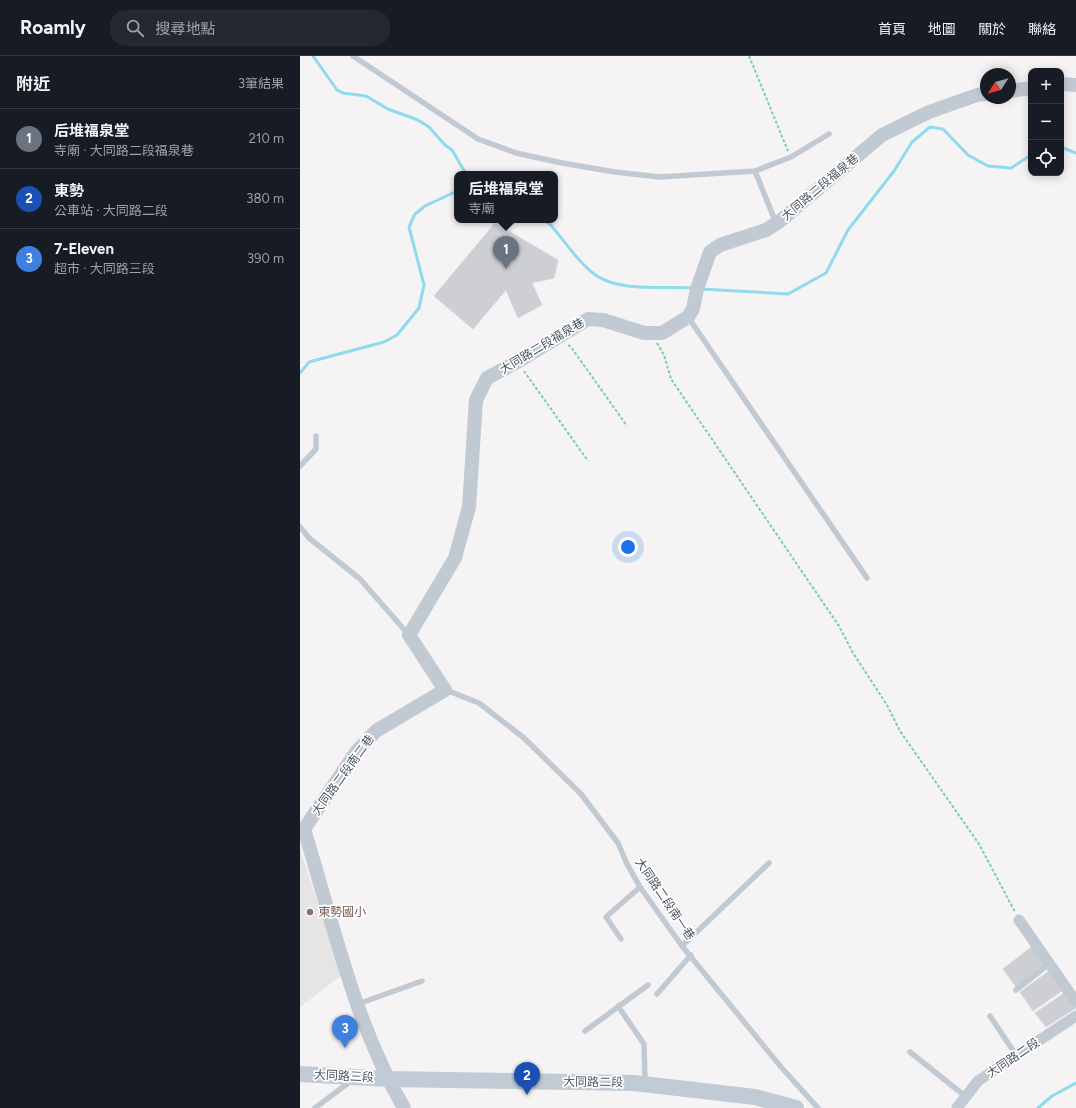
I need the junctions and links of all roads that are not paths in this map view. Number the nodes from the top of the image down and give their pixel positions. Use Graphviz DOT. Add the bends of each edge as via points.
graph roads {
  1 [pos="353,56"];
  2 [pos="1064,84"];
  3 [pos="1076,85"];
  4 [pos="1028,88"];
  5 [pos="1016,90"];
  6 [pos="980,95"];
  7 [pos="829,134"];
  8 [pos="755,171"];
  9 [pos="776,224"];
  10 [pos="688,317"];
  11 [pos="316,436"];
  12 [pos="300,466"];
  13 [pos="300,527"];
  14 [pos="867,578"];
  15 [pos="409,635"];
  16 [pos="445,690"];
  17 [pos="769,863"];
  18 [pos="640,887"];
  19 [pos="1019,920"];
  20 [pos="620,939"];
  21 [pos="682,946"];
  22 [pos="691,955"];
  23 [pos="1049,964"];
  24 [pos="422,981"];
  25 [pos="648,985"];
  26 [pos="1016,990"];
  27 [pos="657,994"];
  28 [pos="1076,1002"];
  29 [pos="358,1004"];
  30 [pos="618,1006"];
  31 [pos="990,1016"];
  32 [pos="1076,1016"];
  33 [pos="585,1031"];
  34 [pos="910,1052"];
  35 [pos="1016,1055"];
  36 [pos="300,1074"];
  37 [pos="357,1076"];
  38 [pos="387,1079"];
  39 [pos="645,1084"];
  40 [pos="965,1096"];
  41 [pos="315,1108"];
  42 [pos="404,1108"];
  43 [pos="796,1108"];
  44 [pos="818,1108"];
  45 [pos="957,1108"];
  1 -- 8 [label="lane" via="478,139 516,153 615,172 660,176 701,176"];
  2 -- 3 [label="street"];
  4 -- 5 [label="street"];
  6 -- 9 [label="street, 大同路二段福泉巷" via="929,112 882,135"];
  7 -- 8 [label="lane" via="791,156"];
  8 -- 9 [label="lane"];
  9 -- 10 [label="street, 大同路二段福泉巷" via="766,230 720,245 710,252 693,309"];
  10 -- 14 [label="lane"];
  10 -- 15 [label="street, 大同路二段福泉巷" via="662,333 644,333 603,320 588,319 487,378 476,400 469,508 455,558"];
  11 -- 12 [label="lane" via="316,449"];
  13 -- 15 [label="lane" via="309,538 360,579"];
  15 -- 16 [label="street"];
  16 -- 18 [label="lane, 大同路二段南一巷" via="479,703 524,738 565,777 581,794 618,844"];
  16 -- 29 [label="street, 大同路二段南二巷" via="376,731 358,752 304,829 345,973"];
  17 -- 21 [label="lane"];
  18 -- 20 [label="lane" via="606,917"];
  18 -- 21 [label="lane, 大同路二段南一巷"];
  19 -- 23 [label="street"];
  21 -- 22 [label="lane, 大同路二段南一巷"];
  22 -- 27 [label="lane"];
  22 -- 44 [label="lane, 大同路二段南一巷" via="781,1067"];
  23 -- 26 [label="lane"];
  23 -- 28 [label="street"];
  24 -- 29 [label="lane"];
  25 -- 30 [label="lane"];
  29 -- 38 [label="street"];
  30 -- 33 [label="lane"];
  30 -- 39 [label="lane" via="644,1044"];
  31 -- 35 [label="lane"];
  32 -- 35 [label="street, 大同路二段"];
  34 -- 40 [label="lane"];
  35 -- 40 [label="street, 大同路二段" via="978,1081"];
  36 -- 37 [label="main road, 大同路三段"];
  37 -- 38 [label="main road, 大同路三段"];
  37 -- 41 [label="lane"];
  38 -- 39 [label="main road, 大同路二段" via="496,1079"];
  38 -- 42 [label="street"];
  39 -- 43 [label="main road, 大同路二段" via="755,1097"];
  40 -- 45 [label="street, 大同路二段"];
}
